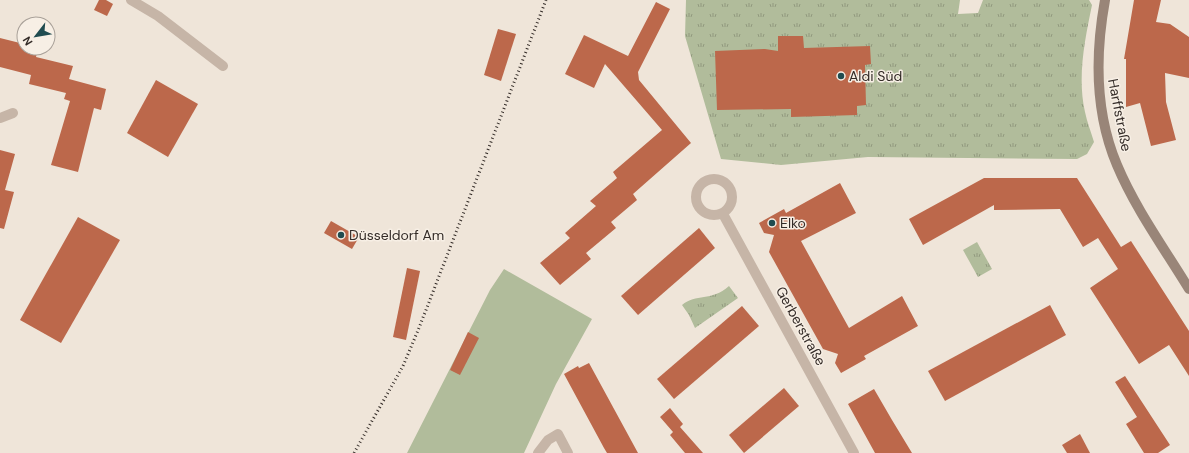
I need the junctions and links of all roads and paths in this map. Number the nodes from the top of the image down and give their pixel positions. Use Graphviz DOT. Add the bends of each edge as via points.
graph roads {
  1 [pos="130,0"];
  2 [pos="1105,0"];
  3 [pos="223,66"];
  4 [pos="13,113"];
  5 [pos="0,118"];
  6 [pos="723,214"];
  7 [pos="1189,289"];
  8 [pos="538,453"];
  9 [pos="568,453"];
  10 [pos="854,453"];
  1 -- 3 [label="street" via="158,16"];
  2 -- 7 [label="street, Harffstraße" via="1098,71 1102,111 1113,155 1137,203"];
  4 -- 5 [label="street"];
  6 -- 10 [label="street, Gerberstraße"];
  8 -- 9 [label="street" via="548,440 558,434"];
}
